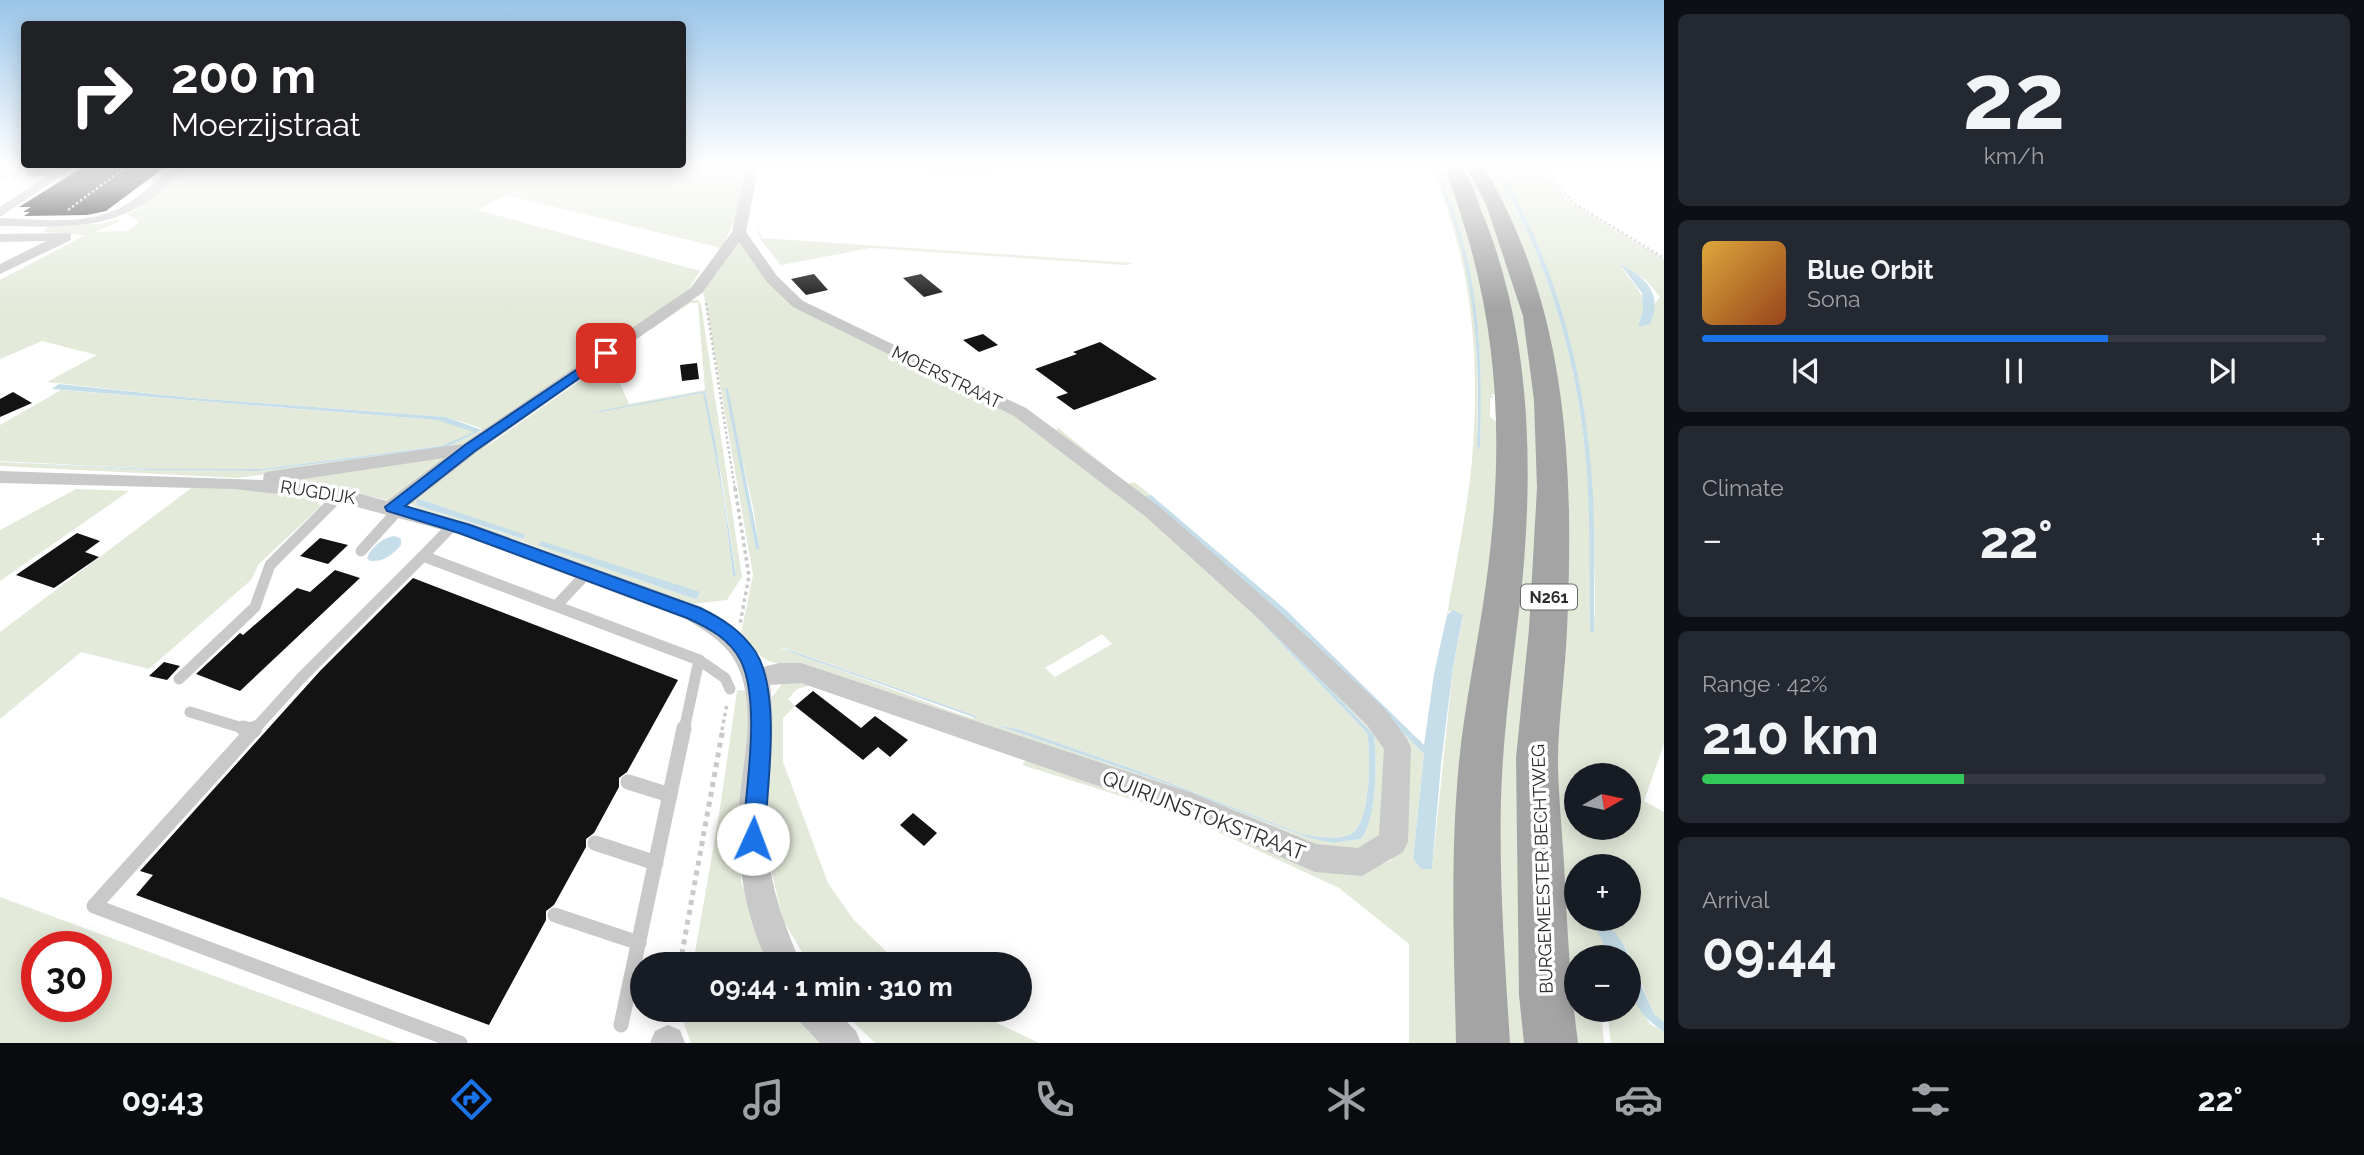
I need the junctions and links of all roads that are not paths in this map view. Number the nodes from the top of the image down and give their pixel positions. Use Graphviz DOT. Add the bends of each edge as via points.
graph roads {
  1 [pos="121,213"];
  2 [pos="743,213"];
  3 [pos="1472,213"];
  4 [pos="1500,213"];
  5 [pos="51,221"];
  6 [pos="0,222"];
  7 [pos="739,232"];
  8 [pos="0,237"];
  9 [pos="28,237"];
  10 [pos="0,270"];
  11 [pos="470,448"];
  12 [pos="0,477"];
  13 [pos="234,483"];
  14 [pos="341,495"];
  15 [pos="396,508"];
  16 [pos="453,525"];
  17 [pos="361,551"];
  18 [pos="423,556"];
  19 [pos="1214,566"];
  20 [pos="587,573"];
  21 [pos="557,606"];
  22 [pos="699,660"];
  23 [pos="179,679"];
  24 [pos="757,679"];
  25 [pos="730,689"];
  26 [pos="190,712"];
  27 [pos="253,732"];
  28 [pos="628,782"];
  29 [pos="670,795"];
  30 [pos="595,843"];
  31 [pos="656,863"];
  32 [pos="555,915"];
  33 [pos="639,943"];
  34 [pos="780,952"];
  35 [pos="824,1022"];
  36 [pos="621,1026"];
  37 [pos="460,1043"];
  38 [pos="844,1043"];
  39 [pos="1483,1043"];
  40 [pos="1551,1043"];
  1 -- 5 [label="street" via="95,220"];
  2 -- 7 [label="street"];
  3 -- 39 [label="main road, N261" via="1501,309 1511,390 1512,477 1504,581 1484,726 1476,872"];
  4 -- 40 [label="main road, BURGEMEESTER BECHTWEG / N261" via="1535,316 1548,400 1553,488 1537,758 1545,995"];
  5 -- 6 [label="street"];
  5 -- 9 [label="street"];
  7 -- 11 [label="street" via="697,290"];
  7 -- 19 [label="street, MOERSTRAAT" via="772,279 798,304 1020,412 1153,512"];
  8 -- 9 [label="street"];
  9 -- 10 [label="street" via="66,237"];
  11 -- 13 [label="street"];
  11 -- 15 [label="street"];
  12 -- 13 [label="street, RUGDIJK"];
  13 -- 14 [label="street, RUGDIJK"];
  14 -- 15 [label="street, RUGDIJK"];
  14 -- 23 [label="lane" via="270,565 255,607"];
  15 -- 16 [label="street, RUGDIJK"];
  15 -- 17 [label="lane"];
  16 -- 18 [label="lane"];
  16 -- 20 [label="street, RUGDIJK"];
  18 -- 21 [label="lane"];
  18 -- 27 [label="lane"];
  19 -- 24 [label="street, QUIRIJNSTOKSTRAAT" via="1376,717 1398,747 1393,842 1362,863 1315,858 1192,806 801,673"];
  20 -- 21 [label="lane"];
  20 -- 24 [label="street, RUGDIJK" via="719,625 748,657"];
  21 -- 22 [label="lane"];
  22 -- 25 [label="lane" via="725,678"];
  22 -- 29 [label="lane"];
  24 -- 34 [label="street, RUGDIJK" via="761,727 754,850 758,896"];
  26 -- 27 [label="lane"];
  27 -- 37 [label="lane" via="94,906"];
  28 -- 29 [label="lane"];
  29 -- 31 [label="lane"];
  30 -- 31 [label="lane"];
  31 -- 33 [label="lane"];
  32 -- 33 [label="lane"];
  33 -- 36 [label="lane"];
  35 -- 38 [label="street"];
}
